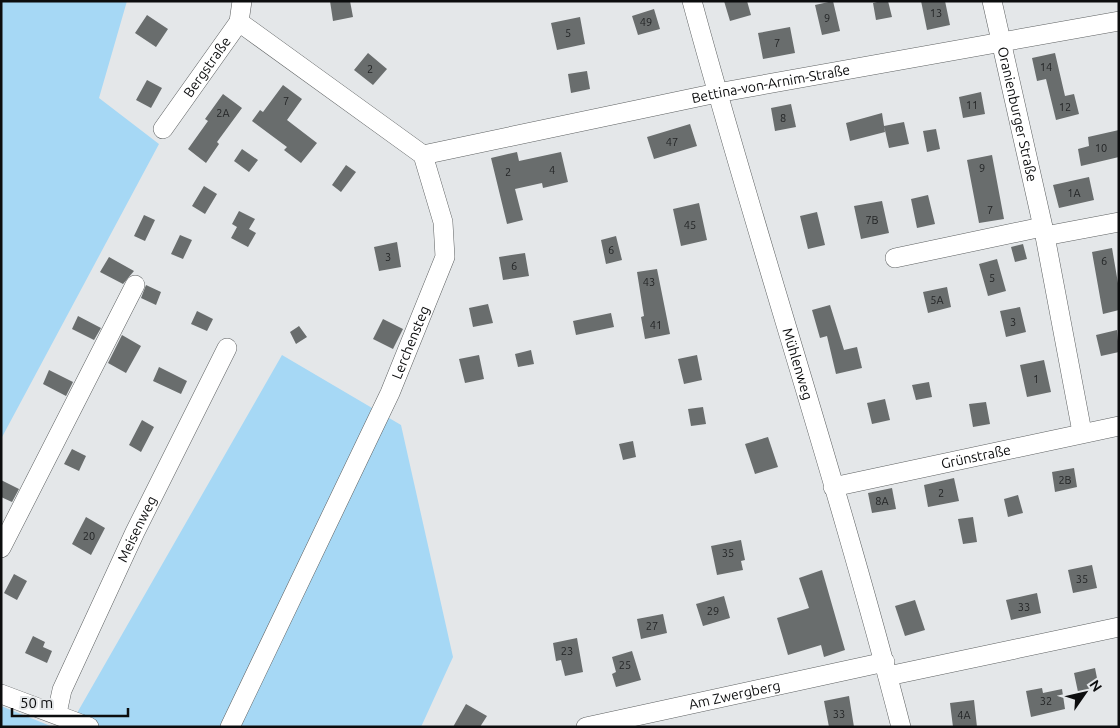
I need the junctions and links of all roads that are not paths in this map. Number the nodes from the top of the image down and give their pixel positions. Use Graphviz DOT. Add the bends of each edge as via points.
graph roads {
  1 [pos="242,1"];
  2 [pos="692,1"];
  3 [pos="992,1"];
  4 [pos="1119,21"];
  5 [pos="239,22"];
  6 [pos="1001,41"];
  7 [pos="717,93"];
  8 [pos="163,129"];
  9 [pos="423,155"];
  10 [pos="1119,222"];
  11 [pos="1044,232"];
  12 [pos="895,258"];
  13 [pos="135,285"];
  14 [pos="227,348"];
  15 [pos="1119,426"];
  16 [pos="1082,432"];
  17 [pos="833,487"];
  18 [pos="1,548"];
  19 [pos="1119,627"];
  20 [pos="886,669"];
  21 [pos="1,694"];
  22 [pos="57,713"];
  23 [pos="89,727"];
  24 [pos="230,727"];
  25 [pos="586,727"];
  26 [pos="901,727"];
  1 -- 5 [label="street, Bergstraße"];
  2 -- 7 [label="street, Mühlenweg"];
  3 -- 6 [label="street, Oranienburger Straße"];
  4 -- 6 [label="street, Bettina-von-Arnim-Straße"];
  5 -- 8 [label="street, Bergstraße"];
  5 -- 9 [label="street"];
  6 -- 7 [label="street, Bettina-von-Arnim-Straße"];
  6 -- 11 [label="street, Oranienburger Straße"];
  7 -- 9 [label="street, Bettina-von-Arnim-Straße"];
  7 -- 17 [label="street, Mühlenweg"];
  9 -- 24 [label="street, Lerchensteg" via="443,222 445,257 390,393"];
  10 -- 11 [label="street"];
  11 -- 12 [label="street"];
  11 -- 16 [label="street, Oranienburger Straße"];
  13 -- 18 [label="street"];
  14 -- 22 [label="street, Meisenweg" via="127,550 62,690"];
  15 -- 16 [label="street, Grünstraße"];
  16 -- 17 [label="street, Grünstraße"];
  17 -- 20 [label="street, Mühlenweg"];
  19 -- 20 [label="street, Am Zwergberg"];
  20 -- 25 [label="street, Am Zwergberg"];
  20 -- 26 [label="street, Mühlenweg"];
  21 -- 22 [label="street"];
  22 -- 23 [label="street"];
}
